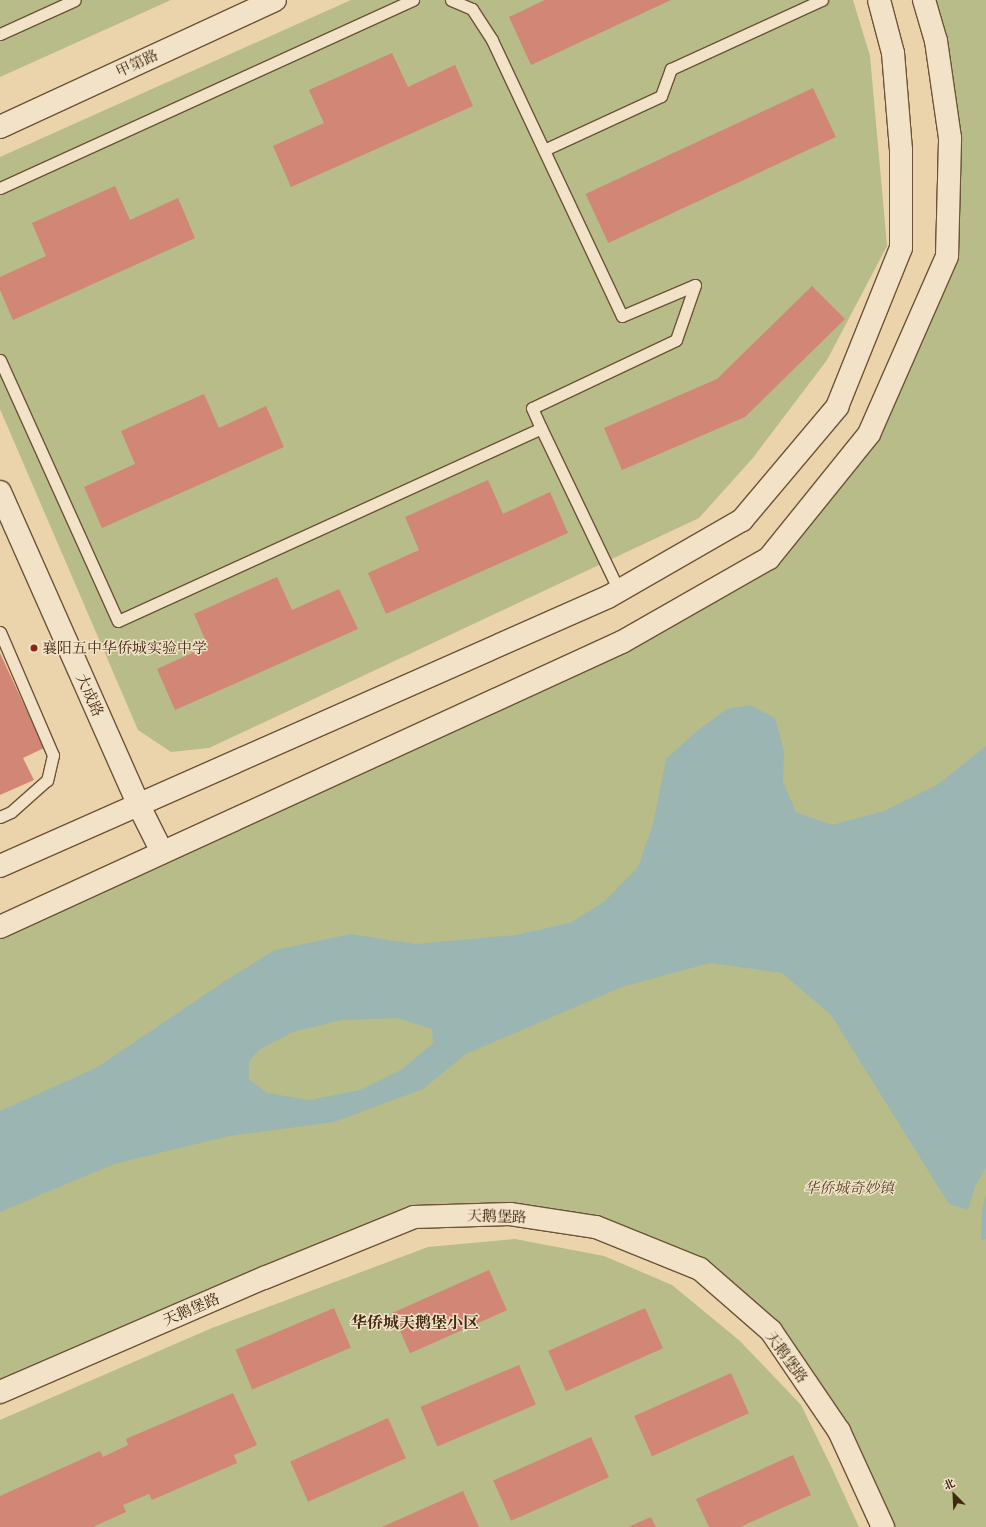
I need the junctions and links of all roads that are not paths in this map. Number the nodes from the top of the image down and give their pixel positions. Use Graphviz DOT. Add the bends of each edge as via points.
graph roads {
  1 [pos="75,0"];
  2 [pos="275,0"];
  3 [pos="413,0"];
  4 [pos="452,0"];
  5 [pos="822,0"];
  6 [pos="879,0"];
  7 [pos="924,0"];
  8 [pos="0,34"];
  9 [pos="0,127"];
  10 [pos="544,150"];
  11 [pos="0,188"];
  12 [pos="0,360"];
  13 [pos="541,428"];
  14 [pos="0,492"];
  15 [pos="619,591"];
  16 [pos="0,632"];
  17 [pos="138,804"];
  18 [pos="0,817"];
  19 [pos="162,852"];
  20 [pos="0,866"];
  21 [pos="0,927"];
  22 [pos="0,1392"];
  23 [pos="883,1527"];
  1 -- 8 [label="lane"];
  2 -- 9 [label="street, 甲第路"];
  3 -- 11 [label="lane"];
  4 -- 10 [label="lane" via="472,9 492,40"];
  5 -- 10 [label="lane" via="671,69 661,96"];
  6 -- 15 [label="street" via="893,60 901,150 901,248 837,407 742,520"];
  7 -- 19 [label="street" via="936,41 950,138 947,256 869,434 769,558 622,642"];
  10 -- 13 [label="lane" via="622,316 695,285 676,340 532,408"];
  12 -- 13 [label="lane" via="118,621"];
  13 -- 15 [label="lane"];
  14 -- 17 [label="street, 大成路"];
  15 -- 17 [label="street"];
  16 -- 18 [label="lane" via="53,755 47,780 11,812"];
  17 -- 19 [label="street, 大成路"];
  17 -- 20 [label="street"];
  19 -- 21 [label="street"];
  22 -- 23 [label="street, 天鹅堡路" via="264,1278 414,1217 510,1214 596,1227 700,1269 770,1331 839,1431"];
}
